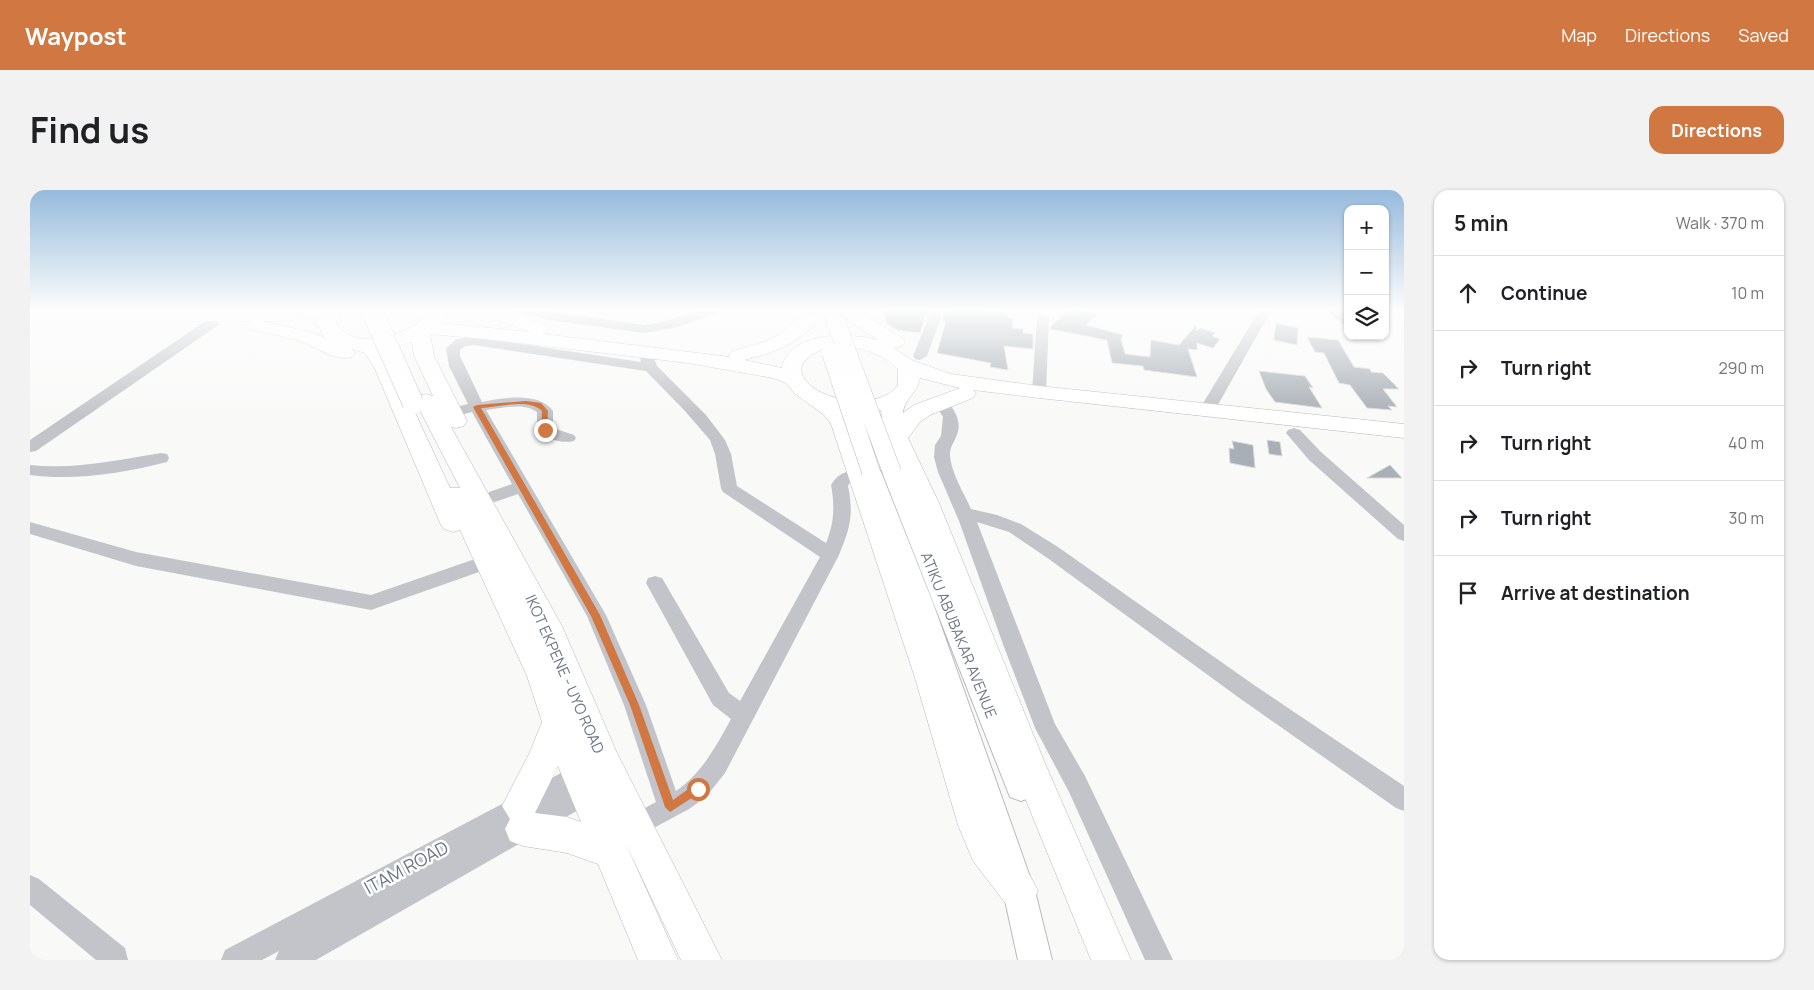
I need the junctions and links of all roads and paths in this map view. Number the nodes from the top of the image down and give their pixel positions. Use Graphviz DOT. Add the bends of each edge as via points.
graph roads {
  1 [pos="180,345"];
  2 [pos="329,345"];
  3 [pos="364,345"];
  4 [pos="390,345"];
  5 [pos="398,345"];
  6 [pos="424,345"];
  7 [pos="439,345"];
  8 [pos="458,345"];
  9 [pos="585,345"];
  10 [pos="623,345"];
  11 [pos="632,345"];
  12 [pos="638,345"];
  13 [pos="646,345"];
  14 [pos="775,345"];
  15 [pos="806,345"];
  16 [pos="823,345"];
  17 [pos="826,345"];
  18 [pos="848,345"];
  19 [pos="873,345"];
  20 [pos="896,345"];
  21 [pos="921,345"];
  22 [pos="1041,345"];
  23 [pos="1245,345"];
  24 [pos="644,347"];
  25 [pos="802,352"];
  26 [pos="739,355"];
  27 [pos="424,356"];
  28 [pos="713,361"];
  29 [pos="913,361"];
  30 [pos="388,378"];
  31 [pos="793,378"];
  32 [pos="974,388"];
  33 [pos="1038,392"];
  34 [pos="901,393"];
  35 [pos="816,398"];
  36 [pos="420,402"];
  37 [pos="940,402"];
  38 [pos="477,407"];
  39 [pos="1207,410"];
  40 [pos="452,412"];
  41 [pos="1404,430"];
  42 [pos="1294,433"];
  43 [pos="568,438"];
  44 [pos="896,438"];
  45 [pos="849,444"];
  46 [pos="1404,446"];
  47 [pos="30,447"];
  48 [pos="161,458"];
  49 [pos="30,470"];
  50 [pos="874,474"];
  51 [pos="522,486"];
  52 [pos="495,496"];
  53 [pos="965,514"];
  54 [pos="30,528"];
  55 [pos="1404,535"];
  56 [pos="830,556"];
  57 [pos="472,567"];
  58 [pos="655,583"];
  59 [pos="552,670"];
  60 [pos="744,716"];
  61 [pos="558,723"];
  62 [pos="582,784"];
  63 [pos="1404,800"];
  64 [pos="670,807"];
  65 [pos="522,817"];
  66 [pos="637,826"];
  67 [pos="610,850"];
  68 [pos="30,888"];
  69 [pos="1019,891"];
  70 [pos="115,958"];
  71 [pos="235,960"];
  72 [pos="289,960"];
  73 [pos="658,960"];
  74 [pos="702,960"];
  75 [pos="1035,960"];
  76 [pos="1091,960"];
  77 [pos="1111,960"];
  78 [pos="1159,960"];
  1 -- 47 [label="street"];
  2 -- 30 [label="highway"];
  3 -- 30 [label="highway" via="380,358"];
  4 -- 36 [label="highway, IKOT EKPENE - UYO ROAD, bridge"];
  5 -- 36 [label="highway, IKOT EKPENE - UYO ROAD"];
  6 -- 27 [label="highway"];
  7 -- 27 [label="highway"];
  8 -- 38 [label="street" via="452,356"];
  9 -- 24 [label="street"];
  10 -- 24 [label="highway"];
  11 -- 24 [label="highway"];
  12 -- 24 [label="street"];
  13 -- 24 [label="street"];
  14 -- 26 [label="highway"];
  15 -- 25 [label="highway"];
  16 -- 50 [label="main road, ATIKU ABUBAKAR AVENUE, bridge"];
  17 -- 25 [label="highway"];
  18 -- 50 [label="main road, ATIKU ABUBAKAR AVENUE, bridge"];
  19 -- 29 [label="highway"];
  20 -- 29 [label="highway"];
  21 -- 29 [label="street"];
  22 -- 33 [label="street"];
  23 -- 39 [label="street"];
  24 -- 26 [label="highway"];
  24 -- 28 [label="highway"];
  24 -- 56 [label="street" via="719,443 732,492"];
  25 -- 26 [label="highway" via="767,358"];
  25 -- 31 [label="highway" via="791,371"];
  27 -- 40 [label="highway"];
  28 -- 31 [label="highway"];
  28 -- 45 [label="highway" via="789,400"];
  29 -- 32 [label="highway" via="936,377"];
  29 -- 34 [label="highway" via="910,378"];
  30 -- 57 [label="highway"];
  31 -- 35 [label="highway" via="804,391"];
  32 -- 33 [label="highway"];
  32 -- 34 [label="highway" via="926,388"];
  32 -- 37 [label="highway"];
  32 -- 42 [label="highway"];
  33 -- 39 [label="highway"];
  34 -- 35 [label="highway" via="877,405 856,407"];
  34 -- 44 [label="highway" via="892,411"];
  35 -- 45 [label="highway" via="838,417"];
  36 -- 59 [label="highway, IKOT EKPENE - UYO ROAD"];
  37 -- 44 [label="highway" via="912,417"];
  37 -- 53 [label="street" via="951,417 949,436 942,445 942,457"];
  38 -- 40 [label="street"];
  38 -- 43 [label="street" via="538,404 545,411 545,430"];
  38 -- 51 [label="street"];
  39 -- 41 [label="highway"];
  40 -- 52 [label="highway"];
  42 -- 46 [label="highway"];
  42 -- 55 [label="street" via="1315,456"];
  44 -- 77 [label="highway" via="926,503 1027,761"];
  45 -- 50 [label="highway"];
  48 -- 49 [label="street" via="94,469"];
  50 -- 56 [label="street" via="846,478 839,485 844,521"];
  50 -- 69 [label="highway" via="930,678 976,825 986,848"];
  50 -- 76 [label="main road, ATIKU ABUBAKAR AVENUE"];
  51 -- 52 [label="street"];
  51 -- 64 [label="street" via="604,633 634,705"];
  52 -- 59 [label="highway" via="559,624"];
  53 -- 63 [label="street" via="991,519 1022,533"];
  53 -- 78 [label="street" via="1046,728 1078,784"];
  54 -- 57 [label="street" via="136,559 371,603"];
  56 -- 60 [label="street"];
  57 -- 59 [label="highway" via="506,641"];
  58 -- 60 [label="street" via="721,699"];
  59 -- 61 [label="highway, IKOT EKPENE - UYO ROAD"];
  59 -- 66 [label="highway, IKOT EKPENE - UYO ROAD"];
  60 -- 64 [label="street" via="717,766 698,789"];
  61 -- 62 [label="highway, IKOT EKPENE - UYO ROAD"];
  61 -- 65 [label="highway"];
  62 -- 65 [label="street, ITAM ROAD"];
  62 -- 67 [label="highway, IKOT EKPENE - UYO ROAD"];
  64 -- 66 [label="street"];
  65 -- 67 [label="highway"];
  65 -- 71 [label="street, ITAM ROAD"];
  65 -- 72 [label="street, ITAM ROAD"];
  66 -- 74 [label="highway, IKOT EKPENE - UYO ROAD"];
  67 -- 73 [label="highway, IKOT EKPENE - UYO ROAD"];
  68 -- 70 [label="street"];
  69 -- 75 [label="main road"];
}
